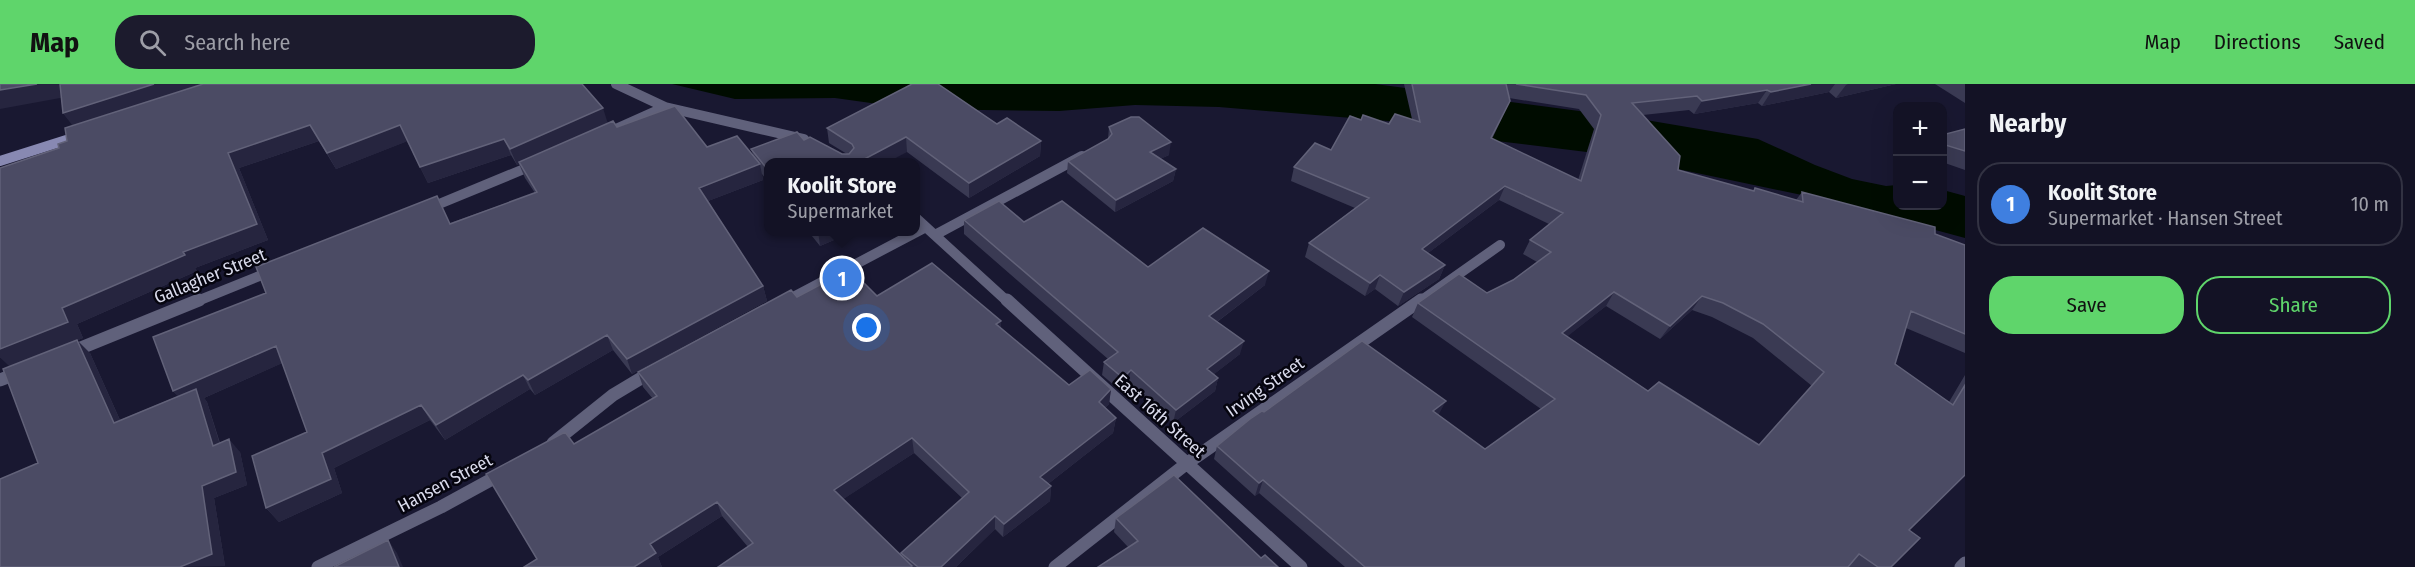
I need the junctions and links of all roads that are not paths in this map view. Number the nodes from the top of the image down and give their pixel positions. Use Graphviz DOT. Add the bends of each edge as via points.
graph roads {
  1 [pos="616,84"];
  2 [pos="665,107"];
  3 [pos="611,131"];
  4 [pos="90,132"];
  5 [pos="819,146"];
  6 [pos="1093,151"];
  7 [pos="546,160"];
  8 [pos="0,161"];
  9 [pos="415,214"];
  10 [pos="920,222"];
  11 [pos="931,231"];
  12 [pos="1500,244"];
  13 [pos="284,266"];
  14 [pos="770,310"];
  15 [pos="55,358"];
  16 [pos="666,365"];
  17 [pos="33,367"];
  18 [pos="0,380"];
  19 [pos="542,450"];
  20 [pos="522,462"];
  21 [pos="1186,464"];
  22 [pos="1965,563"];
  23 [pos="318,567"];
  24 [pos="1055,567"];
  25 [pos="1301,567"];
  26 [pos="1961,567"];
  1 -- 2 [label="street"];
  2 -- 3 [label="street"];
  2 -- 5 [label="street" via="768,129"];
  4 -- 8 [label="main road"];
  6 -- 11 [label="street"];
  7 -- 9 [label="street"];
  10 -- 11 [label="street, East 16th Street"];
  11 -- 14 [label="street"];
  11 -- 21 [label="street, East 16th Street"];
  12 -- 21 [label="street, Irving Street"];
  13 -- 15 [label="street, Gallagher Street"];
  16 -- 19 [label="street" via="613,395"];
  17 -- 18 [label="street"];
  20 -- 23 [label="street, Hansen Street"];
  21 -- 24 [label="street, Irving Street"];
  21 -- 25 [label="street, East 16th Street"];
  22 -- 26 [label="street"];
}
